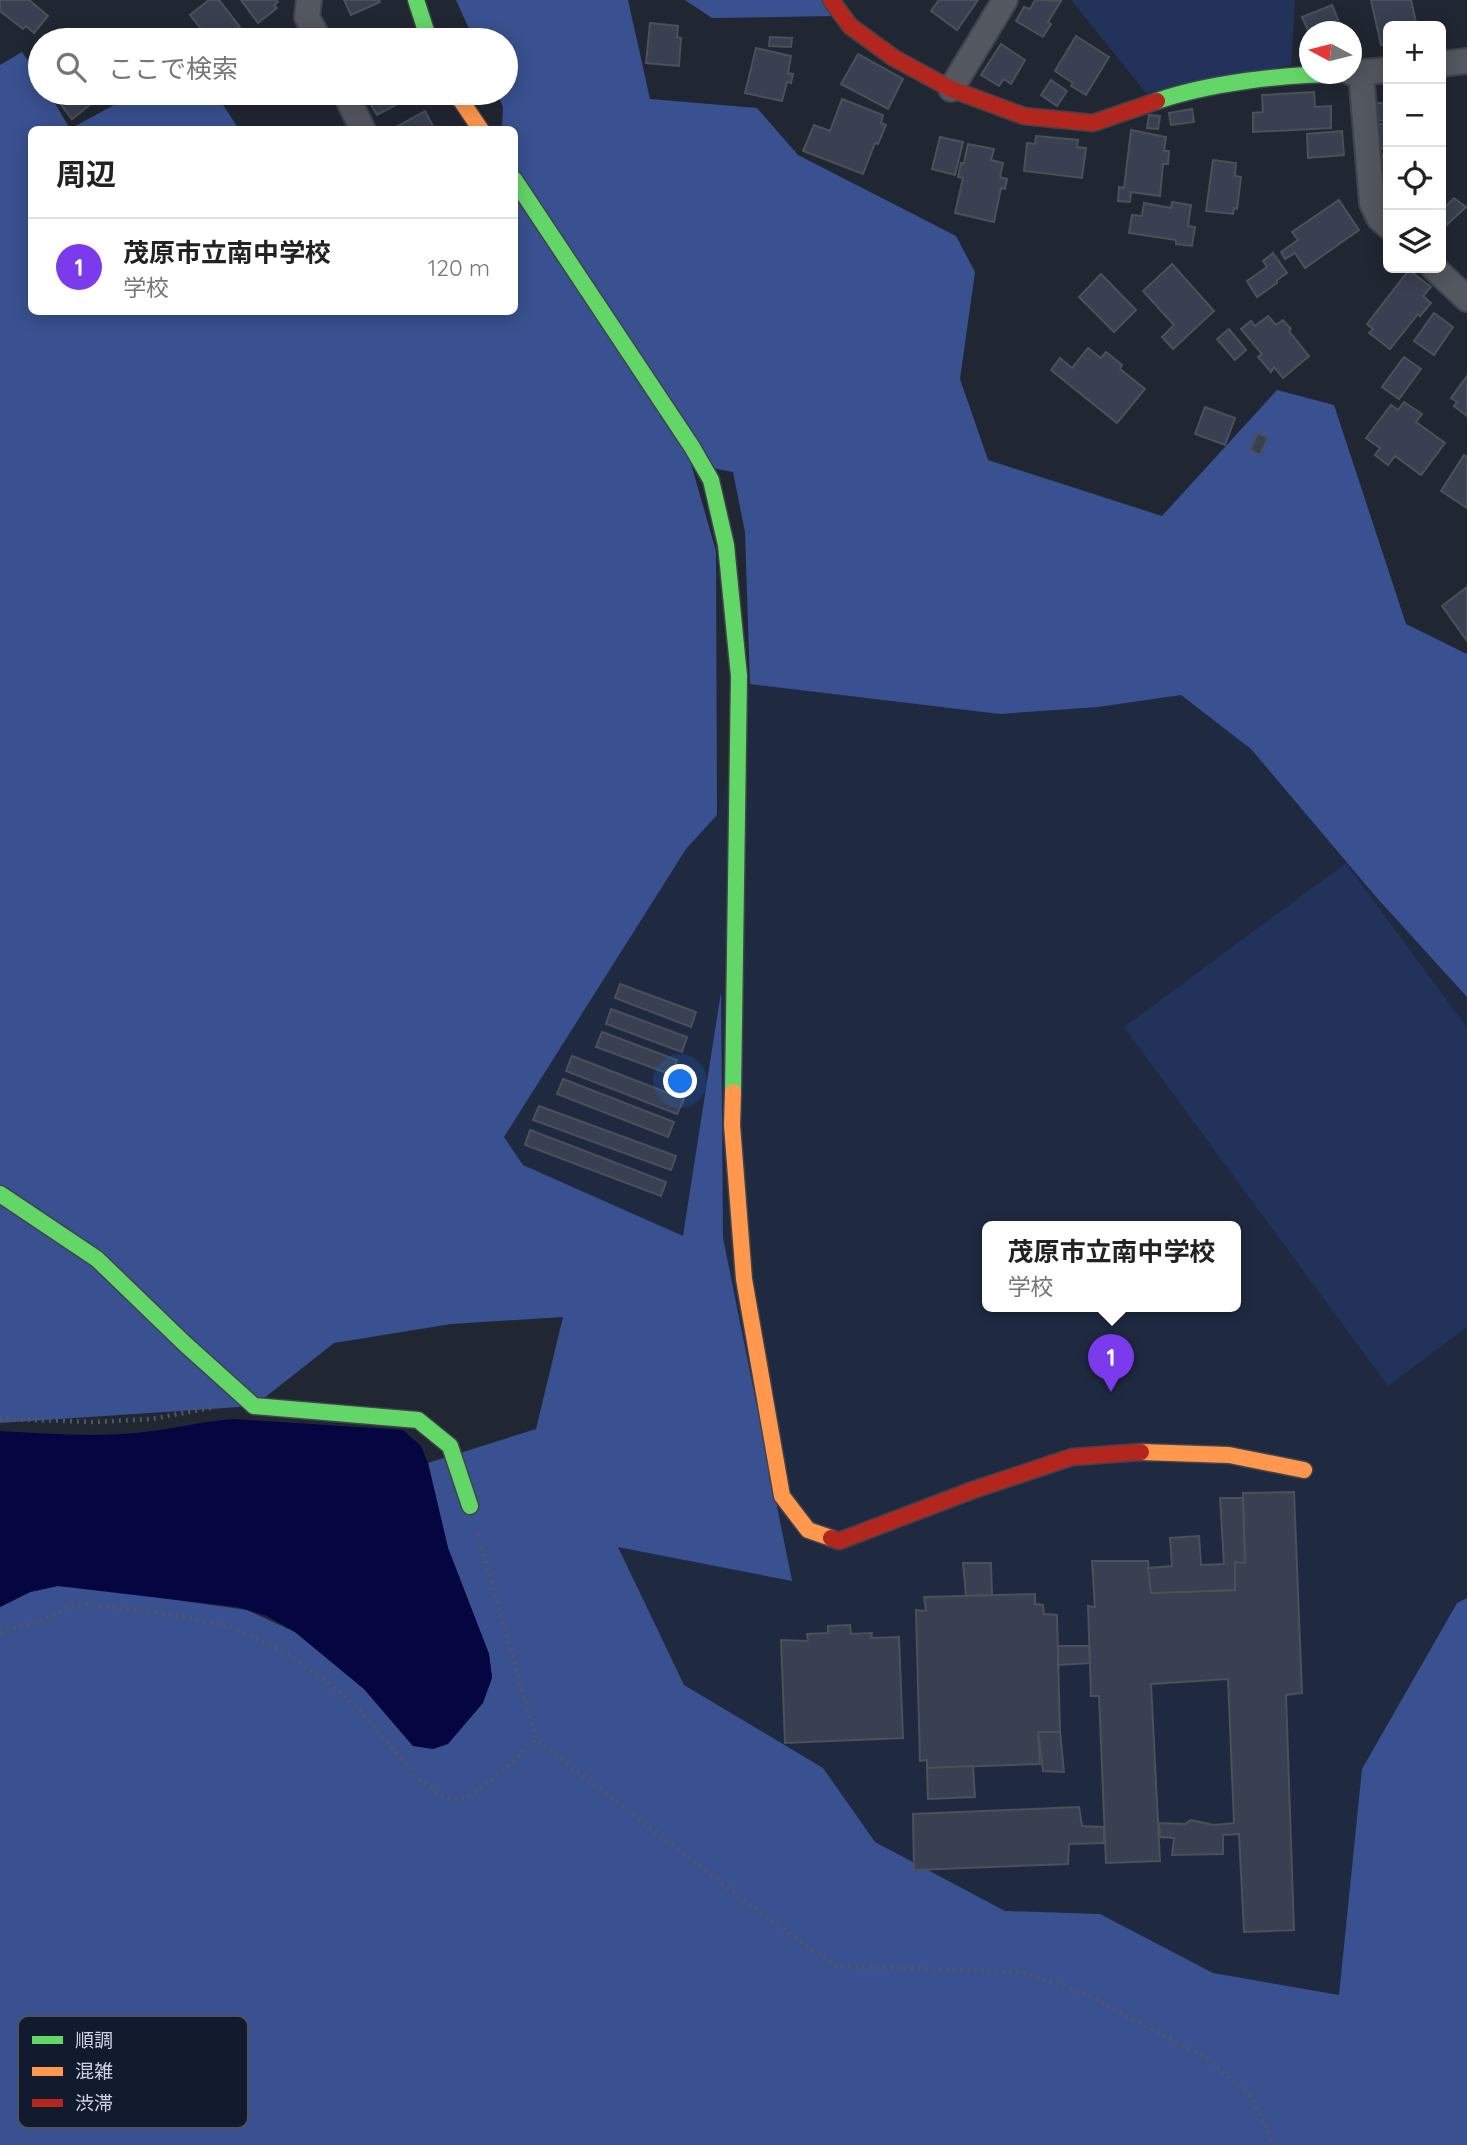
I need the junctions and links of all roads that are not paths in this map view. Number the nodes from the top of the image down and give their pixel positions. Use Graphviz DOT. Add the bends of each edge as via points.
graph roads {
  1 [pos="309,0"];
  2 [pos="416,0"];
  3 [pos="831,0"];
  4 [pos="1005,0"];
  5 [pos="313,28"];
  6 [pos="425,28"];
  7 [pos="1467,61"];
  8 [pos="1446,63"];
  9 [pos="1383,70"];
  10 [pos="1362,72"];
  11 [pos="1299,75"];
  12 [pos="1353,84"];
  13 [pos="951,89"];
  14 [pos="351,105"];
  15 [pos="464,105"];
  16 [pos="361,126"];
  17 [pos="478,126"];
  18 [pos="518,184"];
  19 [pos="1383,222"];
  20 [pos="1439,273"];
  21 [pos="1467,299"];
  22 [pos="0,1194"];
  23 [pos="1304,1470"];
  24 [pos="470,1506"];
  1 -- 5 [label="street" via="307,16"];
  2 -- 6 [label="street"];
  3 -- 13 [label="street" via="850,26 894,58"];
  4 -- 13 [label="street"];
  7 -- 8 [label="street"];
  9 -- 10 [label="street"];
  11 -- 13 [label="street" via="1184,92 1093,123 1024,116"];
  12 -- 19 [label="street" via="1372,203"];
  14 -- 16 [label="street"];
  15 -- 17 [label="street"];
  18 -- 23 [label="street" via="705,469 726,545 739,676 732,1125 744,1279 782,1496 808,1530 839,1541 1072,1457 1149,1451 1229,1455"];
  20 -- 21 [label="street"];
  22 -- 24 [label="street" via="97,1259 254,1406 418,1420 450,1446"];
}
